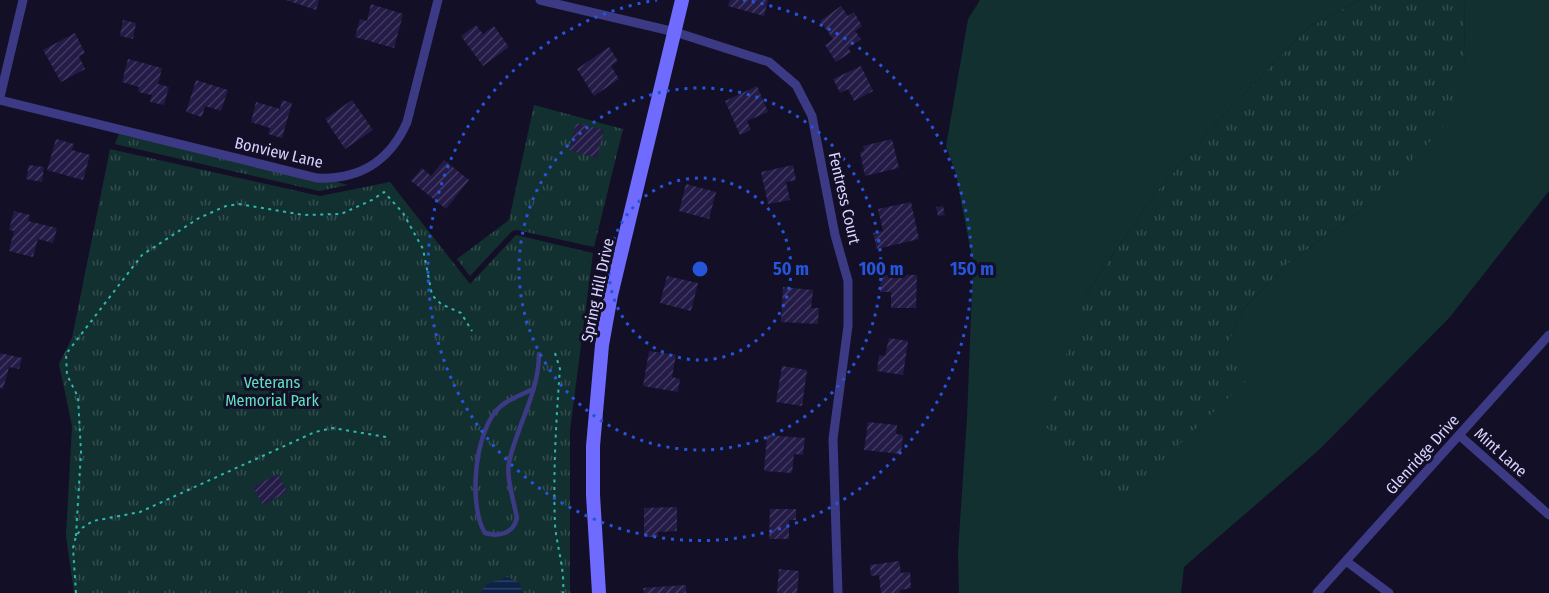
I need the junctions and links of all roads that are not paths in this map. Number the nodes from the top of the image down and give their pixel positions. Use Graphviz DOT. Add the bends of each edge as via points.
graph roads {
  1 [pos="23,0"];
  2 [pos="438,0"];
  3 [pos="540,0"];
  4 [pos="682,0"];
  5 [pos="675,32"];
  6 [pos="0,98"];
  7 [pos="1549,335"];
  8 [pos="539,354"];
  9 [pos="533,389"];
  10 [pos="1459,435"];
  11 [pos="1549,515"];
  12 [pos="1346,561"];
  13 [pos="599,593"];
  14 [pos="838,593"];
  15 [pos="1317,593"];
  16 [pos="1389,593"];
  1 -- 6 [label="street"];
  2 -- 6 [label="street, Bonview Lane" via="401,136 381,160 344,178 317,178"];
  3 -- 5 [label="street, Fentress Court"];
  4 -- 5 [label="main road, Spring Hill Drive"];
  5 -- 13 [label="main road, Spring Hill Drive" via="602,345 593,446"];
  5 -- 14 [label="street, Fentress Court" via="769,62 796,85 812,116 848,281 848,326 833,438"];
  7 -- 10 [label="street, Glenridge Drive"];
  8 -- 9 [label="lane"];
  9 -- 9 [label="lane" via="508,465 515,526 495,536 485,533 479,524 475,468 483,433 500,407"];
  10 -- 11 [label="street, Mint Lane"];
  10 -- 12 [label="street, Glenridge Drive"];
  12 -- 15 [label="street, Glenridge Drive"];
  12 -- 16 [label="street"];
}
